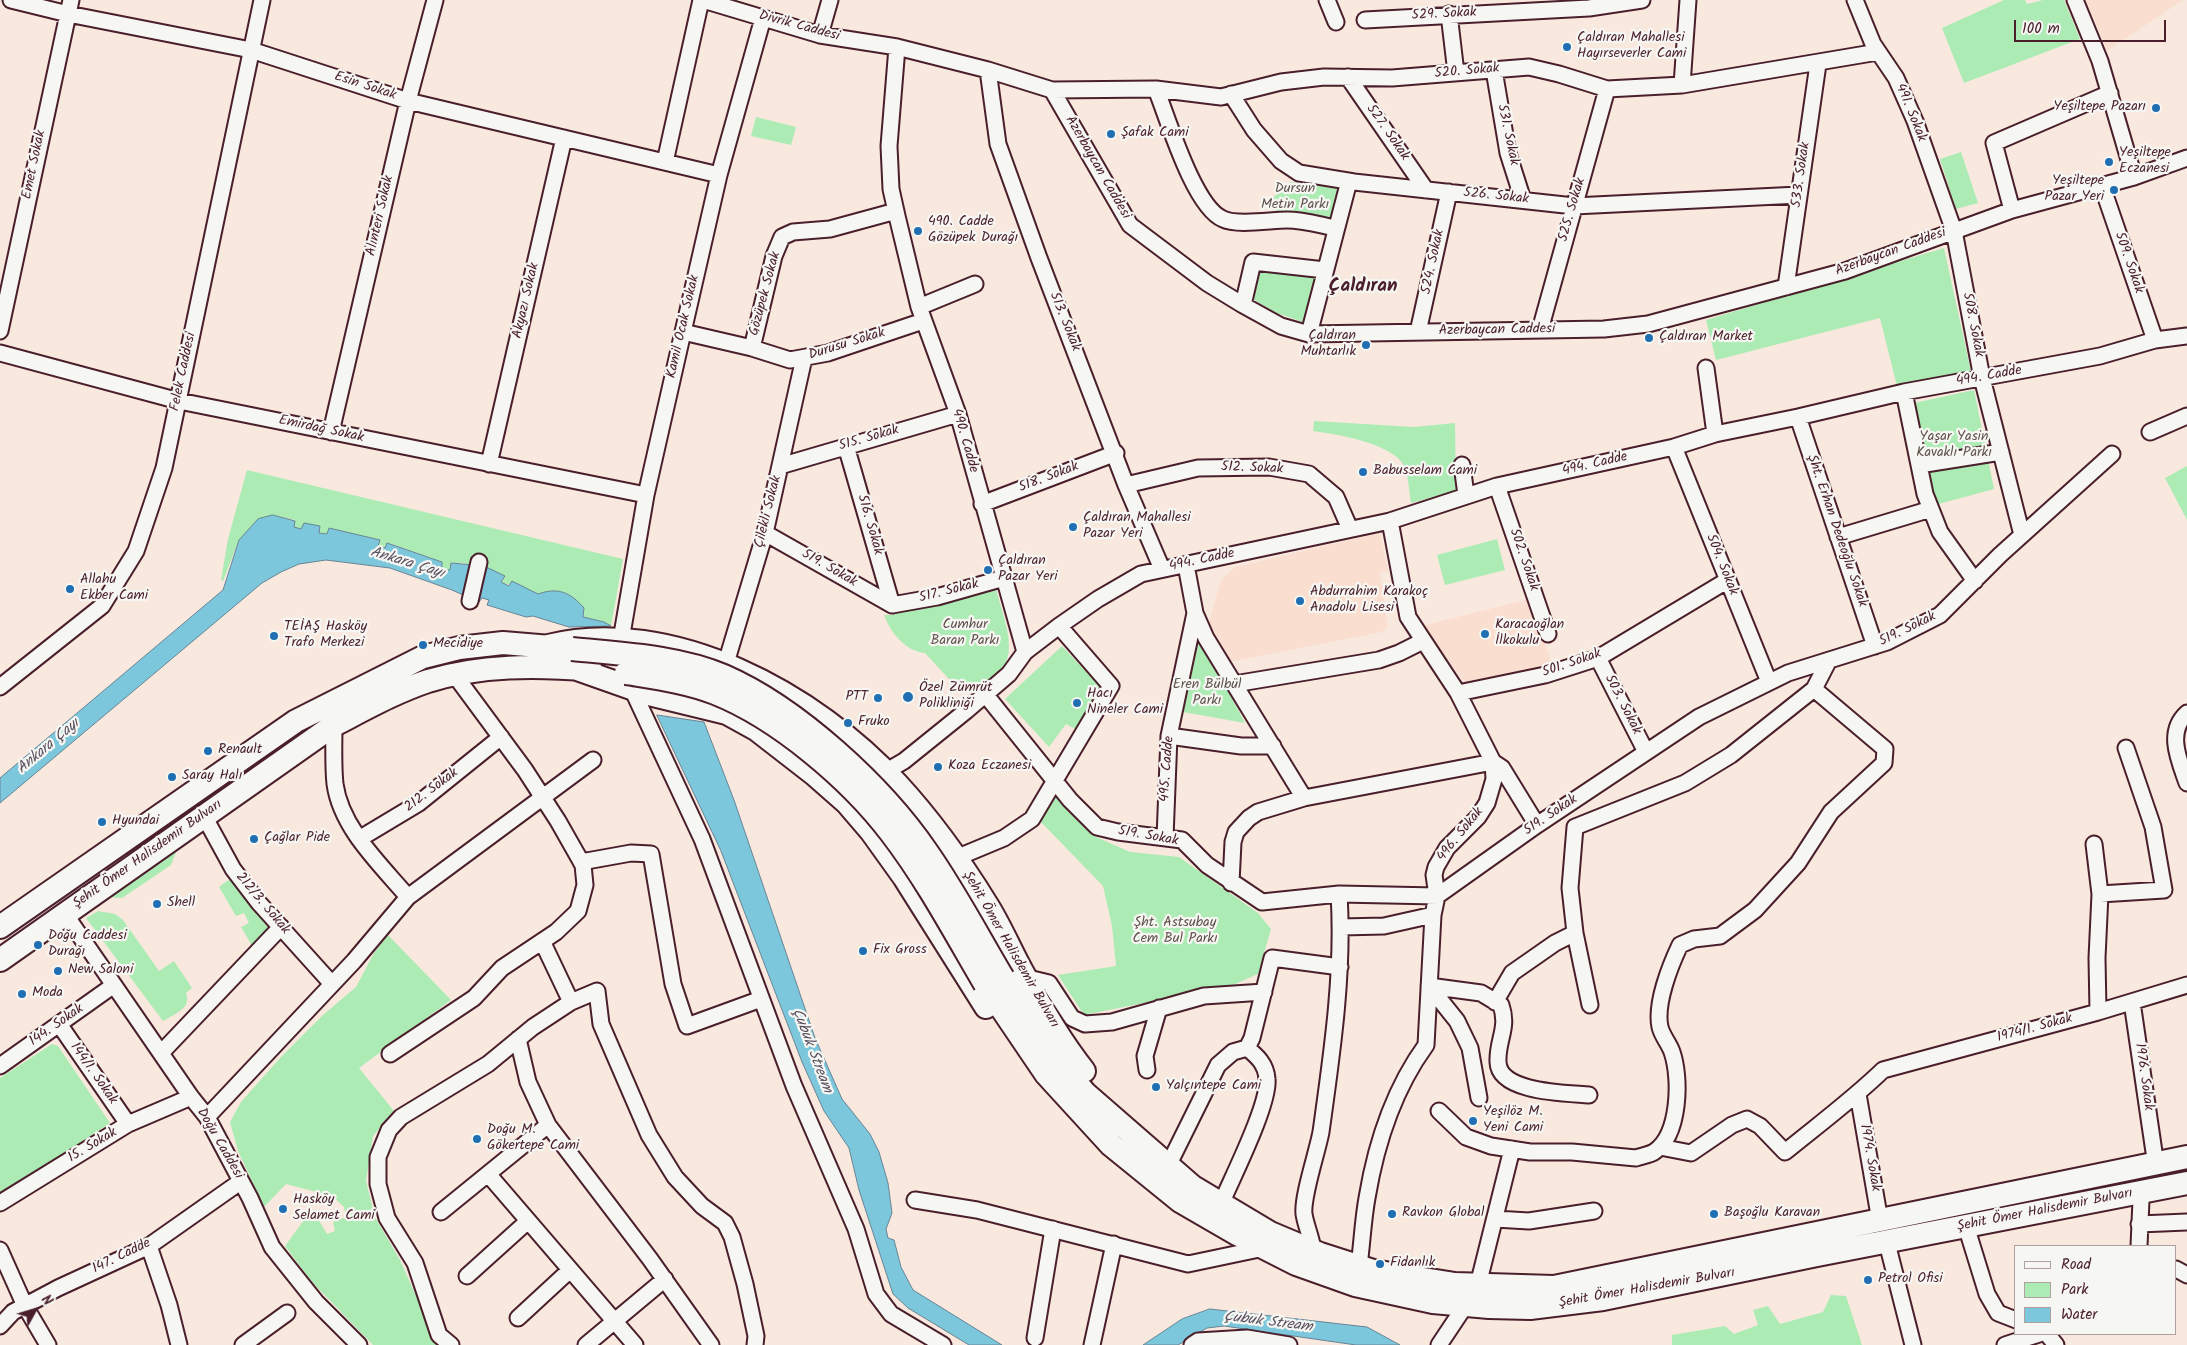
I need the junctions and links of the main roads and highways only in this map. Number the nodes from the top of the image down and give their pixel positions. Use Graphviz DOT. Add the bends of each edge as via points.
graph roads {
  1 [pos="566,651"];
  2 [pos="635,685"];
  3 [pos="849,738"];
  4 [pos="885,772"];
  5 [pos="814,774"];
  6 [pos="851,808"];
  7 [pos="929,822"];
  8 [pos="888,854"];
  9 [pos="0,927"];
  10 [pos="0,960"];
  11 [pos="1004,980"];
  12 [pos="2187,1143"];
  13 [pos="1111,1145"];
  14 [pos="2187,1157"];
  15 [pos="2063,1183"];
  16 [pos="2187,1183"];
  17 [pos="2187,1198"];
  18 [pos="2084,1202"];
  1 -- 2 [label="highway, Şehit Ömer Halisdemir Bulvarı"];
  1 -- 3 [label="highway, Şehit Ömer Halisdemir Bulvarı" via="617,640 657,644 726,663 805,708"];
  1 -- 9 [label="highway, Şehit Ömer Halisdemir Bulvarı" via="503,643 459,648 423,657 296,721"];
  1 -- 10 [label="highway, Şehit Ömer Halisdemir Bulvarı" via="454,674 408,689 334,725"];
  1 -- 11 [label="highway, Şehit Ömer Halisdemir Bulvarı, bridge" via="630,654 688,665 723,676 805,726 852,765 894,807 928,852"];
  2 -- 5 [label="highway, Şehit Ömer Halisdemir Bulvarı" via="727,713 756,729"];
  2 -- 11 [label="highway, bridge" via="674,682 714,693 804,746 843,781 891,832 932,892"];
  3 -- 4 [label="highway, Şehit Ömer Halisdemir Bulvarı"];
  3 -- 5 [label="highway" via="854,749 845,769 828,778"];
  4 -- 6 [label="highway" via="893,788 888,804 874,813"];
  4 -- 6 [label="highway" via="865,765 852,772 844,785"];
  4 -- 7 [label="highway, Şehit Ömer Halisdemir Bulvarı"];
  5 -- 6 [label="highway, Şehit Ömer Halisdemir Bulvarı"];
  6 -- 8 [label="highway, Şehit Ömer Halisdemir Bulvarı"];
  7 -- 8 [label="highway" via="907,814 897,819 886,831"];
  7 -- 11 [label="highway, Şehit Ömer Halisdemir Bulvarı" via="988,906"];
  8 -- 13 [label="highway, Şehit Ömer Halisdemir Bulvarı" via="976,994 1014,1046 1056,1098"];
  11 -- 13 [label="highway, Şehit Ömer Halisdemir Bulvarı" via="1046,1074"];
  11 -- 15 [label="highway, Şehit Ömer Halisdemir Bulvarı" via="1046,1048 1085,1093 1193,1187 1270,1233 1374,1271 1455,1284 1554,1287"];
  12 -- 15 [label="highway, Şehit Ömer Halisdemir Bulvarı"];
  13 -- 18 [label="highway, Şehit Ömer Halisdemir Bulvarı" via="1180,1201 1296,1264 1392,1295 1465,1306 1530,1308 1603,1299"];
  14 -- 15 [label="highway, Şehit Ömer Halisdemir Bulvarı"];
  16 -- 18 [label="highway, Şehit Ömer Halisdemir Bulvarı"];
  17 -- 18 [label="highway"];
}
